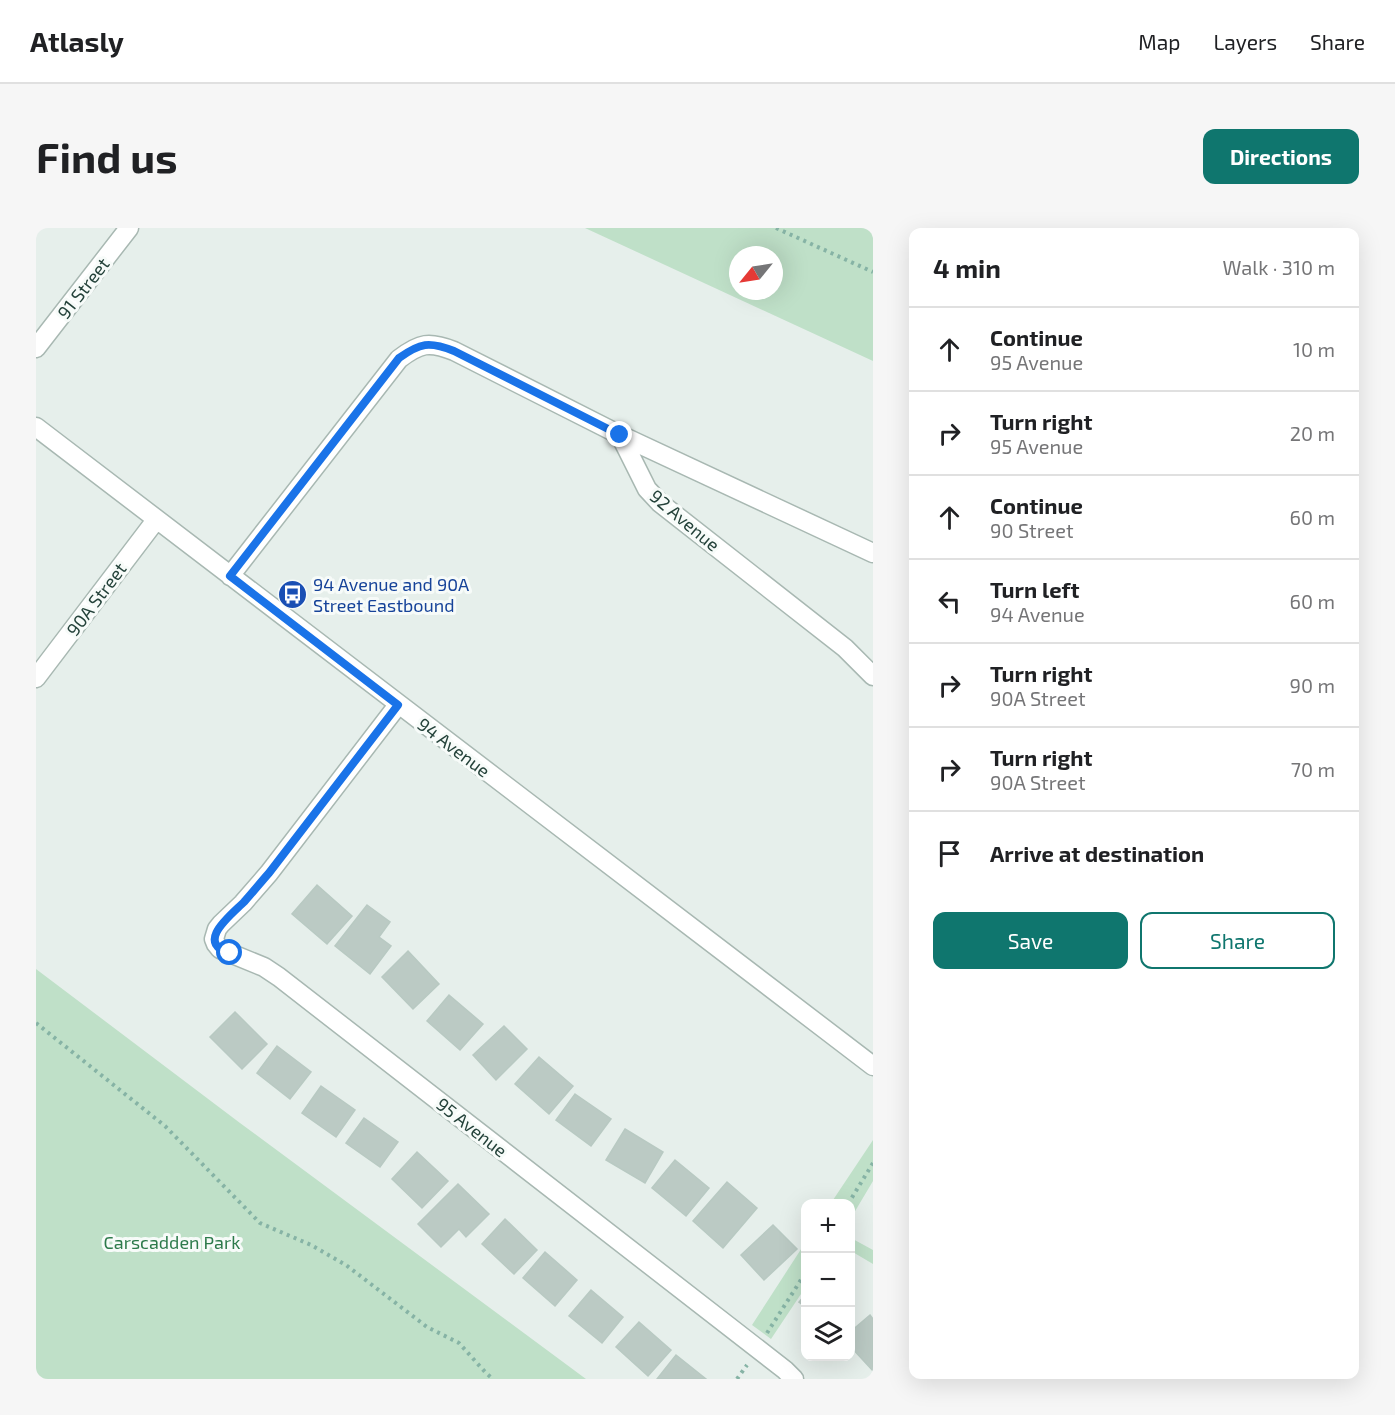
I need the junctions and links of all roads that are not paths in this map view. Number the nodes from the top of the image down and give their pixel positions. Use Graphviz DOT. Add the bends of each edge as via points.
graph roads {
  1 [pos="129,228"];
  2 [pos="36,348"];
  3 [pos="36,427"];
  4 [pos="620,435"];
  5 [pos="156,520"];
  6 [pos="873,553"];
  7 [pos="230,576"];
  8 [pos="873,676"];
  9 [pos="36,678"];
  10 [pos="398,705"];
  11 [pos="873,1066"];
  12 [pos="794,1379"];
  1 -- 2 [label="street, 91 Street"];
  3 -- 5 [label="street, 94 Avenue"];
  4 -- 6 [label="street"];
  4 -- 7 [label="street" via="454,351 440,345 419,346 399,358"];
  4 -- 8 [label="street, 92 Avenue" via="642,481 655,498 845,648"];
  5 -- 7 [label="street, 94 Avenue"];
  5 -- 9 [label="street, 90A Street"];
  7 -- 10 [label="street, 94 Avenue"];
  10 -- 11 [label="street, 94 Avenue"];
  10 -- 12 [label="street, 95 Avenue" via="269,873 217,929 215,942 220,949 279,977"];
}
